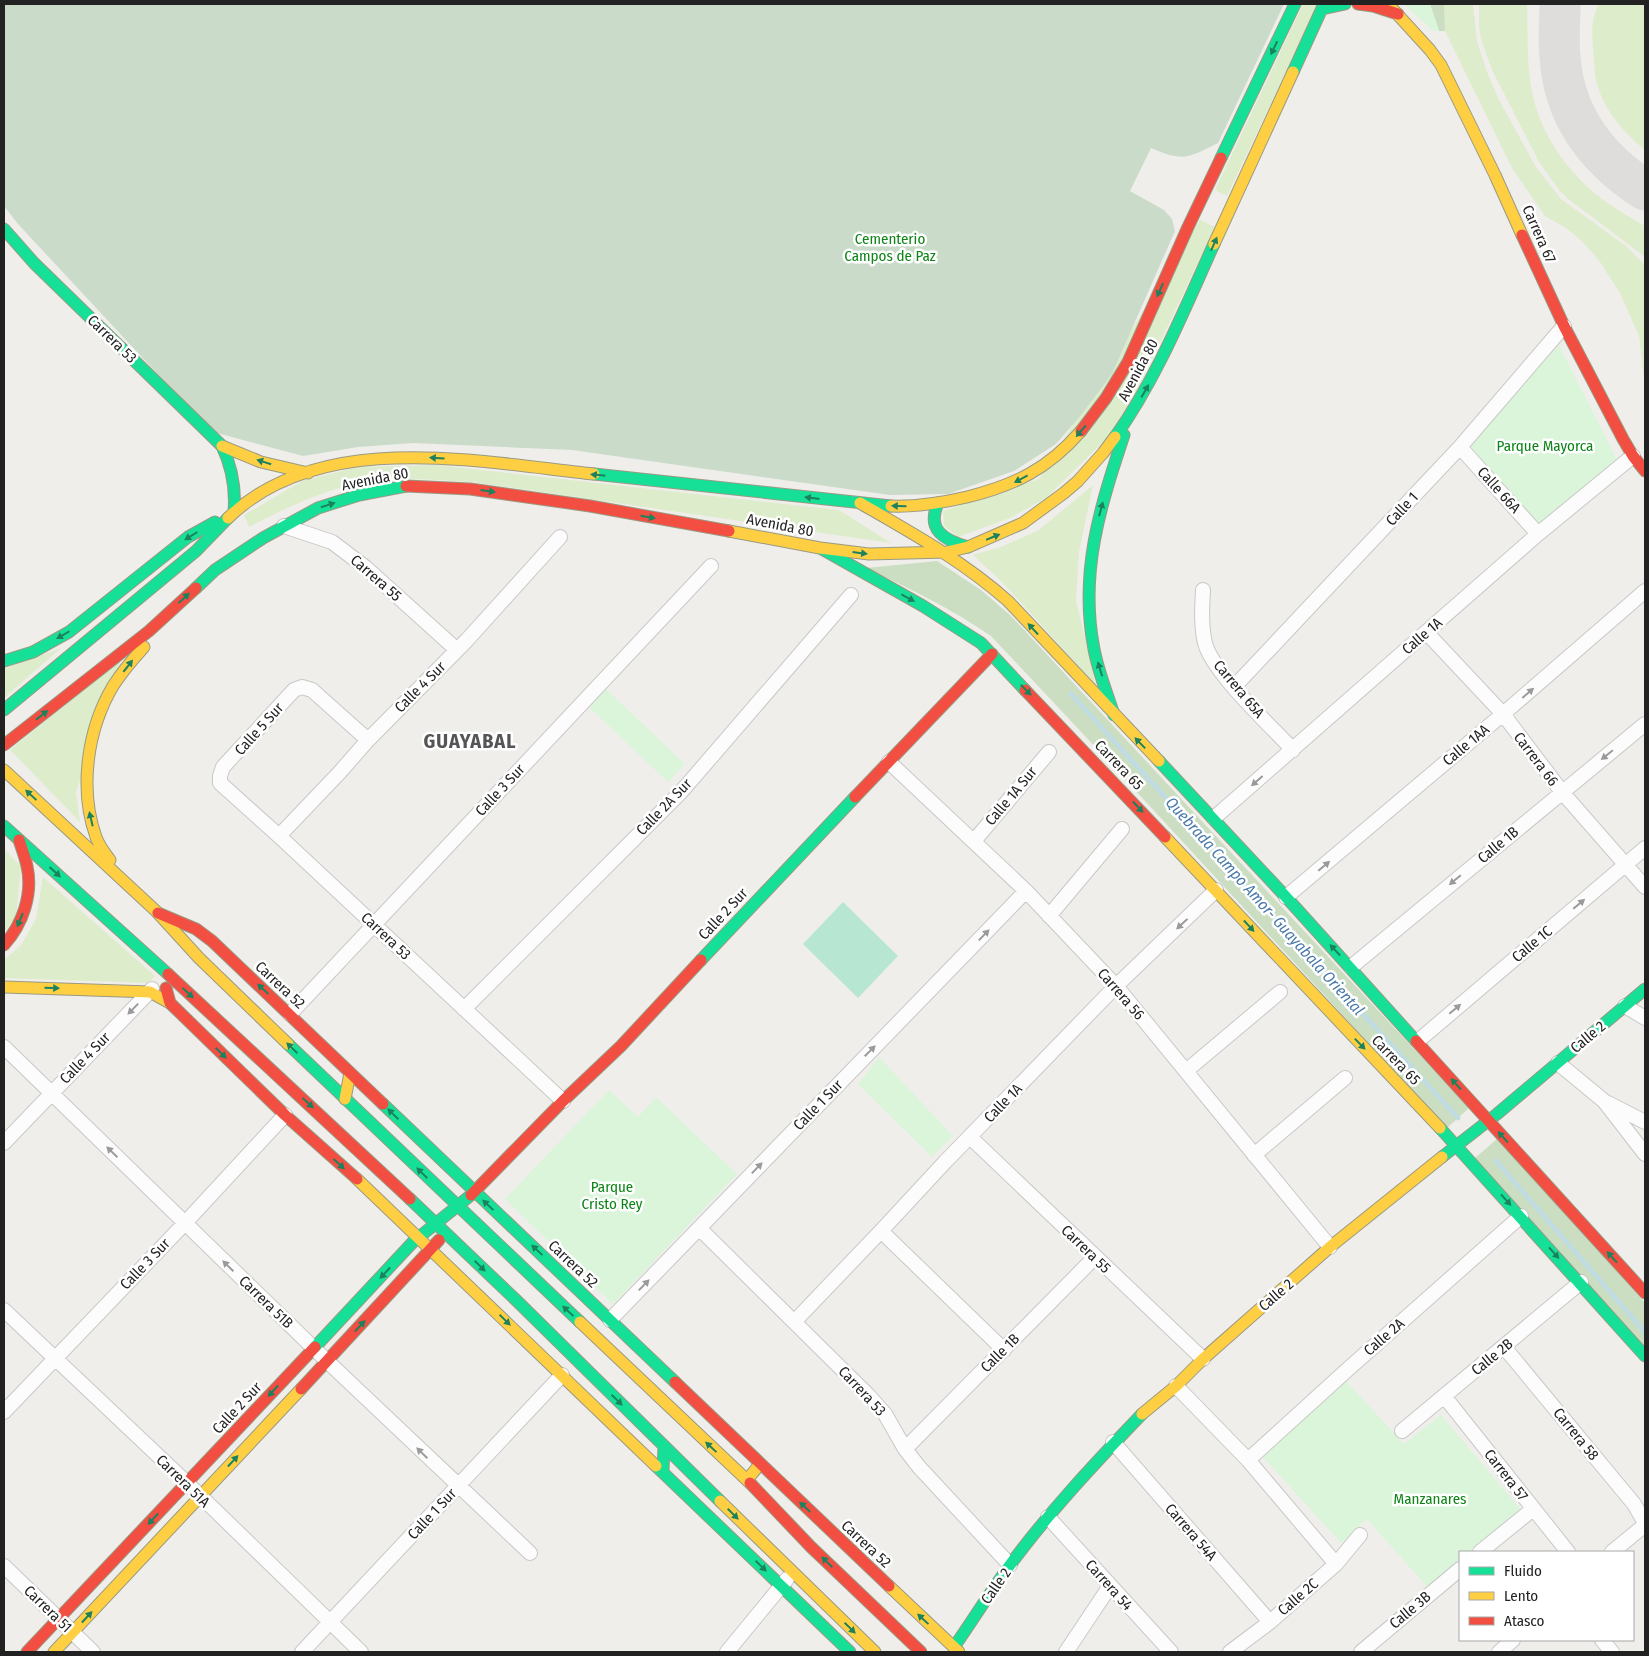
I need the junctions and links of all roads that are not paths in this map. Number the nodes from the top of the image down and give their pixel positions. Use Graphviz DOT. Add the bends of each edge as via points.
graph roads {
  1 [pos="1295,4"];
  2 [pos="1345,4"];
  3 [pos="1358,4"];
  4 [pos="1388,4"];
  5 [pos="1323,6"];
  6 [pos="1398,14"];
  7 [pos="4,229"];
  8 [pos="1564,326"];
  9 [pos="1131,414"];
  10 [pos="222,446"];
  11 [pos="1460,447"];
  12 [pos="1633,456"];
  13 [pos="1645,471"];
  14 [pos="308,472"];
  15 [pos="860,503"];
  16 [pos="938,503"];
  17 [pos="234,512"];
  18 [pos="284,526"];
  19 [pos="1538,534"];
  20 [pos="560,537"];
  21 [pos="264,538"];
  22 [pos="968,546"];
  23 [pos="820,548"];
  24 [pos="946,552"];
  25 [pos="711,566"];
  26 [pos="231,574"];
  27 [pos="1203,590"];
  28 [pos="1645,592"];
  29 [pos="851,594"];
  30 [pos="193,606"];
  31 [pos="1426,632"];
  32 [pos="457,650"];
  33 [pos="992,654"];
  34 [pos="4,661"];
  35 [pos="1234,687"];
  36 [pos="4,710"];
  37 [pos="1503,714"];
  38 [pos="1114,715"];
  39 [pos="1645,724"];
  40 [pos="368,740"];
  41 [pos="4,745"];
  42 [pos="1293,750"];
  43 [pos="1049,752"];
  44 [pos="889,762"];
  45 [pos="223,768"];
  46 [pos="4,770"];
  47 [pos="1562,792"];
  48 [pos="1214,818"];
  49 [pos="4,826"];
  50 [pos="1122,829"];
  51 [pos="279,836"];
  52 [pos="19,839"];
  53 [pos="974,841"];
  54 [pos="1645,848"];
  55 [pos="1626,864"];
  56 [pos="120,878"];
  57 [pos="1645,886"];
  58 [pos="1216,890"];
  59 [pos="1026,891"];
  60 [pos="1286,897"];
  61 [pos="157,912"];
  62 [pos="1049,916"];
  63 [pos="374,925"];
  64 [pos="4,945"];
  65 [pos="1350,967"];
  66 [pos="167,974"];
  67 [pos="4,986"];
  68 [pos="1116,986"];
  69 [pos="1645,989"];
  70 [pos="150,992"];
  71 [pos="1280,992"];
  72 [pos="170,1003"];
  73 [pos="1625,1006"];
  74 [pos="464,1009"];
  75 [pos="290,1014"];
  76 [pos="1645,1018"];
  77 [pos="1418,1041"];
  78 [pos="4,1047"];
  79 [pos="1558,1063"];
  80 [pos="1186,1071"];
  81 [pos="350,1073"];
  82 [pos="1345,1078"];
  83 [pos="51,1093"];
  84 [pos="345,1099"];
  85 [pos="563,1100"];
  86 [pos="1604,1101"];
  87 [pos="285,1115"];
  88 [pos="1488,1120"];
  89 [pos="1645,1122"];
  90 [pos="970,1137"];
  91 [pos="4,1143"];
  92 [pos="1456,1145"];
  93 [pos="1645,1154"];
  94 [pos="1254,1155"];
  95 [pos="475,1192"];
  96 [pos="459,1208"];
  97 [pos="1521,1216"];
  98 [pos="185,1223"];
  99 [pos="436,1223"];
  100 [pos="700,1228"];
  101 [pos="445,1232"];
  102 [pos="881,1232"];
  103 [pos="418,1238"];
  104 [pos="1330,1247"];
  105 [pos="432,1250"];
  106 [pos="1095,1257"];
  107 [pos="1580,1282"];
  108 [pos="1645,1293"];
  109 [pos="4,1310"];
  110 [pos="610,1320"];
  111 [pos="794,1322"];
  112 [pos="1504,1347"];
  113 [pos="314,1348"];
  114 [pos="1004,1350"];
  115 [pos="1645,1356"];
  116 [pos="55,1359"];
  117 [pos="1203,1359"];
  118 [pos="327,1361"];
  119 [pos="562,1375"];
  120 [pos="1176,1386"];
  121 [pos="1444,1396"];
  122 [pos="4,1412"];
  123 [pos="1402,1431"];
  124 [pos="1113,1442"];
  125 [pos="664,1446"];
  126 [pos="905,1449"];
  127 [pos="1248,1460"];
  128 [pos="760,1464"];
  129 [pos="663,1471"];
  130 [pos="746,1480"];
  131 [pos="187,1483"];
  132 [pos="458,1486"];
  133 [pos="200,1497"];
  134 [pos="1533,1509"];
  135 [pos="1048,1517"];
  136 [pos="1645,1524"];
  137 [pos="1360,1535"];
  138 [pos="1481,1551"];
  139 [pos="1567,1551"];
  140 [pos="1613,1551"];
  141 [pos="530,1554"];
  142 [pos="1336,1564"];
  143 [pos="1010,1565"];
  144 [pos="4,1566"];
  145 [pos="1459,1570"];
  146 [pos="791,1572"];
  147 [pos="782,1586"];
  148 [pos="1110,1586"];
  149 [pos="58,1619"];
  150 [pos="330,1622"];
  151 [pos="1270,1622"];
  152 [pos="72,1633"];
  153 [pos="1512,1641"];
  154 [pos="1603,1641"];
  155 [pos="956,1650"];
  156 [pos="28,1652"];
  157 [pos="54,1652"];
  158 [pos="93,1652"];
  159 [pos="302,1652"];
  160 [pos="361,1652"];
  161 [pos="727,1652"];
  162 [pos="850,1652"];
  163 [pos="876,1652"];
  164 [pos="921,1652"];
  165 [pos="1066,1652"];
  166 [pos="1171,1652"];
  167 [pos="1230,1652"];
  168 [pos="1361,1652"];
  169 [pos="1499,1652"];
  170 [pos="1612,1652"];
  1 -- 16 [label="main road, Avenida 80, one-way" via="1188,227 1128,362 1102,403 1061,452 1036,471 996,489"];
  2 -- 5 [label="main road"];
  3 -- 6 [label="main road"];
  4 -- 6 [label="main road, Carrera 67"];
  9 -- 5 [label="main road, Avenida 80, one-way" via="1178,326"];
  6 -- 8 [label="main road, Carrera 67" via="1441,65"];
  7 -- 10 [label="main road, Carrera 53" via="34,263"];
  8 -- 11 [label="street, Calle 1"];
  8 -- 12 [label="main road, Carrera 67"];
  22 -- 9 [label="main road, Avenida 80, one-way" via="1023,523 1064,493 1103,453"];
  38 -- 9 [label="main road, one-way" via="1094,651 1087,587 1094,533"];
  14 -- 10 [label="main road, Carrera 53, one-way" via="261,462"];
  10 -- 17 [label="main road, Carrera 53" via="234,483"];
  11 -- 19 [label="street, Calle 66A"];
  11 -- 35 [label="street, Calle 1"];
  12 -- 13 [label="main road, Carrera 67"];
  12 -- 19 [label="street, Calle 1A"];
  15 -- 14 [label="main road, Avenida 80, one-way" via="440,458 365,459"];
  14 -- 17 [label="main road, Avenida 80" via="268,489"];
  16 -- 15 [label="main road, Avenida 80, one-way" via="900,506"];
  15 -- 24 [label="main road, Carrera 65"];
  16 -- 22 [label="main road" via="934,518 939,534 956,544"];
  17 -- 34 [label="main road, one-way" via="188,537 69,632 33,652"];
  17 -- 36 [label="main road, Avenida 80" via="199,549"];
  18 -- 21 [label="main road, Avenida 80"];
  18 -- 23 [label="main road, Avenida 80, one-way" via="335,502 410,485 470,489 590,506"];
  18 -- 32 [label="street, Carrera 55" via="332,542 365,567"];
  19 -- 31 [label="street, Calle 1A"];
  20 -- 32 [label="street, Calle 4 Sur"];
  21 -- 26 [label="main road"];
  41 -- 21 [label="main road, Avenida 80, one-way" via="148,631 215,570"];
  22 -- 24 [label="main road, Avenida 80"];
  23 -- 24 [label="main road, Avenida 80, one-way" via="869,554"];
  23 -- 33 [label="main road, Carrera 65, one-way" via="952,622"];
  38 -- 24 [label="main road, Carrera 65, one-way" via="991,585"];
  25 -- 63 [label="street, Calle 3 Sur"];
  27 -- 35 [label="street, Carrera 65A" via="1202,625 1206,646 1217,667"];
  37 -- 28 [label="street, Calle 1AA, one-way"];
  29 -- 74 [label="street, Calle 2A Sur" via="680,792"];
  56 -- 30 [label="main road, one-way" via="97,839 90,817 88,766 95,730 110,691 126,668 142,649"];
  31 -- 37 [label="street, Carrera 66"];
  31 -- 42 [label="street, Calle 1A"];
  32 -- 40 [label="street, Calle 4 Sur"];
  33 -- 44 [label="main road, Calle 2 Sur"];
  33 -- 58 [label="main road, Carrera 65, one-way"];
  35 -- 42 [label="street, Carrera 65A"];
  37 -- 47 [label="street, Carrera 66"];
  60 -- 37 [label="street, Calle 1AA, one-way"];
  48 -- 38 [label="main road, Carrera 65, one-way"];
  39 -- 47 [label="street, Calle 1B, one-way"];
  40 -- 45 [label="street, Calle 5 Sur" via="312,690 302,686 294,690"];
  40 -- 51 [label="street, Calle 4 Sur"];
  42 -- 48 [label="street, Calle 1A, one-way"];
  43 -- 53 [label="street, Calle 1A Sur"];
  44 -- 53 [label="street, Carrera 56"];
  44 -- 85 [label="main road, Calle 2 Sur" via="621,1046"];
  45 -- 51 [label="street, Carrera 53" via="220,784"];
  56 -- 46 [label="main road, Carrera 52, one-way"];
  47 -- 55 [label="street, Carrera 66"];
  47 -- 65 [label="street, Calle 1B, one-way"];
  48 -- 60 [label="main road, Carrera 65"];
  49 -- 52 [label="main road"];
  50 -- 62 [label="street"];
  51 -- 63 [label="street, Carrera 53"];
  52 -- 64 [label="main road, one-way" via="28,871 28,898 19,924"];
  52 -- 66 [label="main road, one-way"];
  53 -- 59 [label="street, Carrera 56"];
  54 -- 55 [label="street, Calle 1C"];
  55 -- 57 [label="street, Carrera 66"];
  77 -- 55 [label="street, Calle 1C, one-way"];
  56 -- 61 [label="main road, Carrera 52"];
  58 -- 68 [label="street, Calle 1A, one-way"];
  58 -- 92 [label="main road, Carrera 65, one-way"];
  59 -- 62 [label="street, Carrera 56"];
  100 -- 59 [label="street, Calle 1 Sur, one-way"];
  65 -- 60 [label="main road, Carrera 65, one-way"];
  75 -- 61 [label="main road, Carrera 52, one-way" via="212,941 196,929"];
  84 -- 61 [label="main road, Carrera 52, one-way" via="199,958"];
  62 -- 68 [label="street, Carrera 56"];
  63 -- 74 [label="street, Carrera 53"];
  63 -- 75 [label="street, Calle 3 Sur"];
  65 -- 77 [label="main road, Carrera 65"];
  66 -- 70 [label="street, Calle 4 Sur"];
  66 -- 72 [label="main road"];
  66 -- 99 [label="main road, one-way"];
  67 -- 70 [label="main road, one-way"];
  68 -- 80 [label="street, Carrera 56"];
  68 -- 90 [label="street, Calle 1A"];
  69 -- 73 [label="main road, Calle 2"];
  70 -- 72 [label="main road"];
  70 -- 83 [label="street, Calle 4 Sur, one-way"];
  71 -- 80 [label="street"];
  72 -- 87 [label="main road, one-way"];
  73 -- 76 [label="street"];
  73 -- 79 [label="main road, Calle 2"];
  74 -- 85 [label="street, Carrera 53"];
  75 -- 81 [label="main road, Carrera 52"];
  88 -- 77 [label="main road, Carrera 65, one-way"];
  78 -- 83 [label="street, Carrera 51B"];
  79 -- 86 [label="street"];
  79 -- 88 [label="main road, Calle 2"];
  80 -- 94 [label="street, Carrera 56"];
  81 -- 84 [label="main road"];
  95 -- 81 [label="main road, Carrera 52, one-way"];
  82 -- 94 [label="street"];
  83 -- 91 [label="street, Calle 4 Sur"];
  98 -- 83 [label="street, Carrera 51B, one-way"];
  96 -- 84 [label="main road, Carrera 52, one-way"];
  85 -- 95 [label="main road, Calle 2 Sur"];
  86 -- 89 [label="street"];
  86 -- 93 [label="street"];
  87 -- 98 [label="street, Calle 3 Sur"];
  87 -- 103 [label="main road, one-way"];
  88 -- 92 [label="main road, Calle 2"];
  108 -- 88 [label="main road, Carrera 65, one-way"];
  90 -- 102 [label="street, Calle 1A"];
  90 -- 106 [label="street, Carrera 55"];
  92 -- 97 [label="main road, Carrera 65, one-way"];
  92 -- 104 [label="main road, Calle 2"];
  94 -- 104 [label="street, Carrera 56"];
  95 -- 96 [label="main road, Calle 2 Sur"];
  110 -- 95 [label="main road, Carrera 52, one-way"];
  96 -- 99 [label="main road, Calle 2 Sur"];
  96 -- 101 [label="main road, Calle 2 Sur"];
  130 -- 96 [label="main road, Carrera 52, one-way"];
  97 -- 107 [label="main road, Carrera 65, one-way"];
  97 -- 127 [label="street, Calle 2A"];
  113 -- 98 [label="street, Carrera 51B, one-way"];
  98 -- 116 [label="street, Calle 3 Sur"];
  99 -- 101 [label="main road"];
  99 -- 103 [label="main road, Calle 2 Sur"];
  110 -- 100 [label="street, Calle 1 Sur, one-way"];
  100 -- 111 [label="street, Carrera 53"];
  101 -- 105 [label="main road, Calle 2 Sur"];
  101 -- 125 [label="main road, one-way"];
  102 -- 111 [label="street, Calle 1A"];
  102 -- 114 [label="street"];
  103 -- 105 [label="main road"];
  103 -- 113 [label="main road, Calle 2 Sur, one-way"];
  104 -- 117 [label="main road, Calle 2"];
  118 -- 105 [label="main road, Calle 2 Sur, one-way"];
  105 -- 119 [label="main road, one-way"];
  106 -- 114 [label="street, Calle 1B"];
  106 -- 117 [label="street, Carrera 55"];
  107 -- 112 [label="street, Calle 2B"];
  107 -- 115 [label="main road, Carrera 65"];
  109 -- 116 [label="street, Carrera 51A"];
  110 -- 128 [label="main road, Carrera 52"];
  111 -- 126 [label="street, Carrera 53" via="885,1414"];
  112 -- 121 [label="street, Calle 2B"];
  112 -- 136 [label="street, Carrera 58" via="1634,1504"];
  113 -- 118 [label="street, Carrera 51B"];
  113 -- 131 [label="main road, Calle 2 Sur, one-way"];
  114 -- 126 [label="street, Calle 1B"];
  116 -- 122 [label="street, Calle 3 Sur"];
  116 -- 131 [label="street, Carrera 51A"];
  117 -- 120 [label="main road, Calle 2"];
  132 -- 118 [label="street, Carrera 51B, one-way"];
  133 -- 118 [label="main road, Calle 2 Sur, one-way"];
  119 -- 129 [label="main road"];
  119 -- 132 [label="street, Calle 1 Sur"];
  120 -- 124 [label="main road, Calle 2"];
  120 -- 127 [label="street"];
  121 -- 123 [label="street, Calle 2B"];
  121 -- 134 [label="street, Carrera 57"];
  124 -- 135 [label="main road, Calle 2"];
  124 -- 151 [label="street, Carrera 54A"];
  125 -- 129 [label="main road"];
  125 -- 146 [label="main road, one-way"];
  126 -- 143 [label="street, Carrera 53"];
  127 -- 142 [label="street"];
  128 -- 130 [label="main road"];
  155 -- 128 [label="main road, Carrera 52, one-way"];
  129 -- 147 [label="main road, one-way"];
  164 -- 130 [label="main road, Carrera 52, one-way"];
  131 -- 133 [label="street, Carrera 51A"];
  131 -- 149 [label="main road, Calle 2 Sur, one-way"];
  132 -- 141 [label="street, Carrera 51B"];
  132 -- 150 [label="street, Calle 1 Sur"];
  133 -- 150 [label="street, Carrera 51A"];
  152 -- 133 [label="main road, Calle 2 Sur, one-way"];
  134 -- 138 [label="street"];
  134 -- 139 [label="street, Carrera 57"];
  135 -- 143 [label="main road, Calle 2"];
  135 -- 148 [label="street, Carrera 54"];
  136 -- 140 [label="street"];
  137 -- 142 [label="street, Calle 2C"];
  142 -- 151 [label="street, Calle 2C"];
  143 -- 155 [label="main road, Calle 2"];
  144 -- 149 [label="street, Carrera 51"];
  145 -- 168 [label="street, Calle 3B"];
  146 -- 147 [label="street"];
  146 -- 163 [label="main road, one-way"];
  147 -- 161 [label="street"];
  147 -- 162 [label="main road"];
  148 -- 165 [label="street"];
  148 -- 166 [label="street, Carrera 54"];
  149 -- 152 [label="street, Carrera 51"];
  149 -- 156 [label="main road, Calle 2 Sur"];
  150 -- 159 [label="street, Calle 1 Sur"];
  150 -- 160 [label="street, Carrera 51A"];
  151 -- 167 [label="street, Calle 2C"];
  152 -- 157 [label="main road, Calle 2 Sur"];
  152 -- 158 [label="street, Carrera 51"];
  153 -- 169 [label="street"];
  154 -- 170 [label="street"];
}
